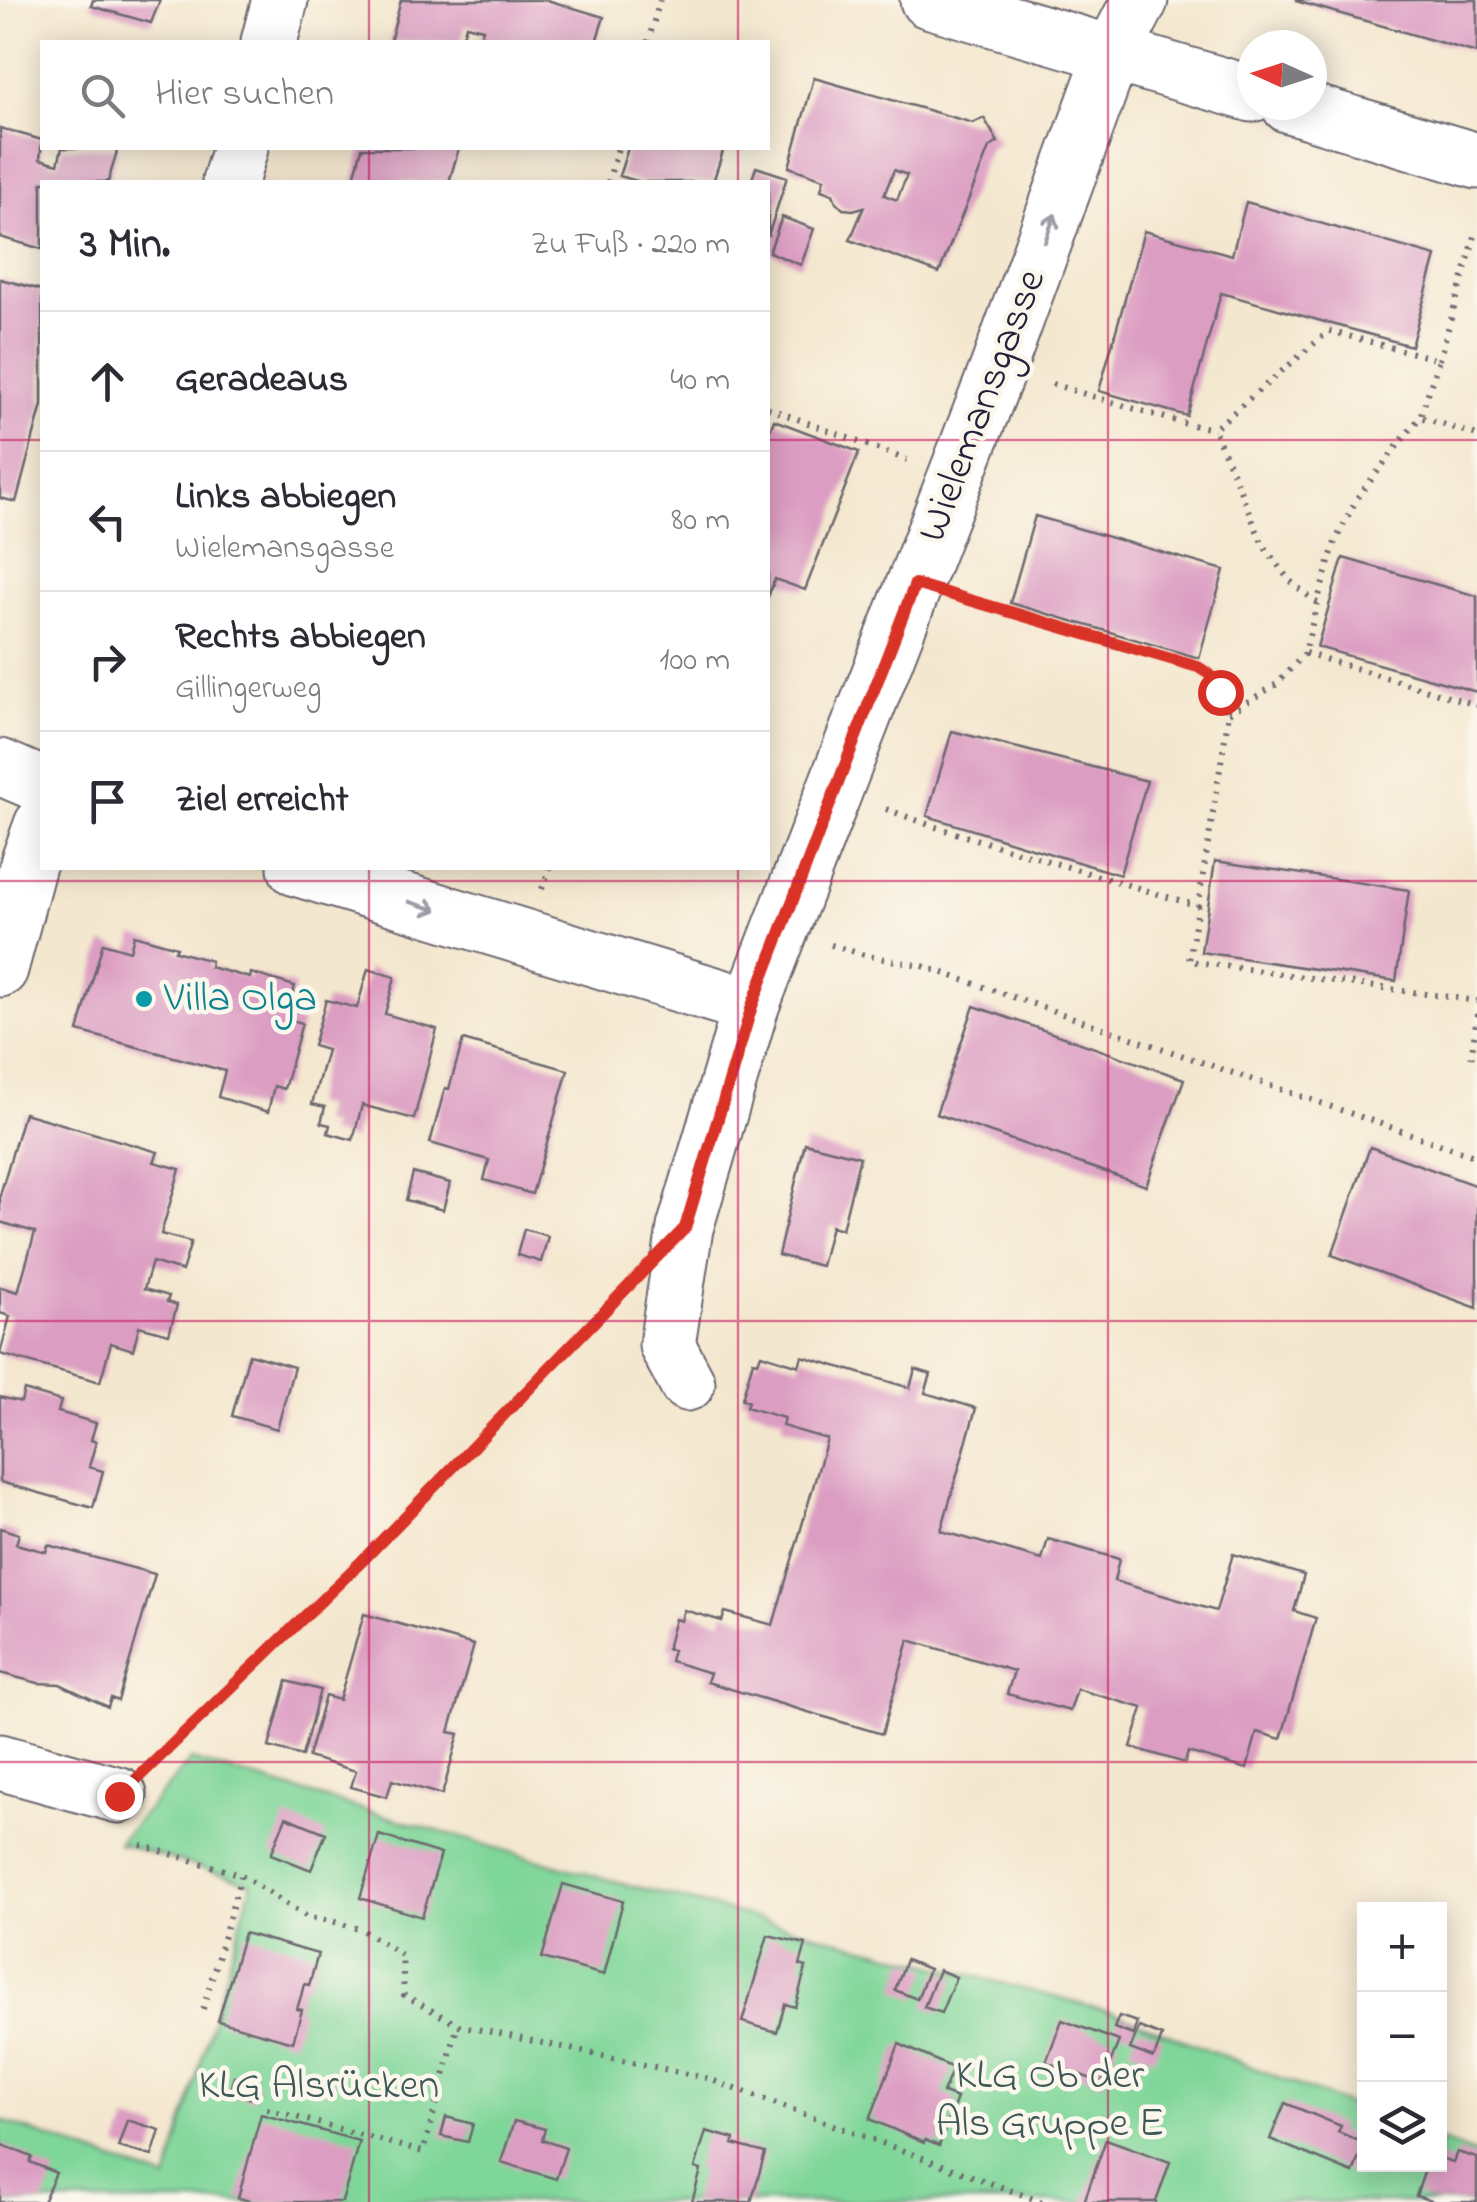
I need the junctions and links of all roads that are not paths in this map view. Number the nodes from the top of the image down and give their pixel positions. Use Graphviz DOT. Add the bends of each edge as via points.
graph roads {
  1 [pos="280,0"];
  2 [pos="928,0"];
  3 [pos="1140,0"];
  4 [pos="270,40"];
  5 [pos="1113,52"];
  6 [pos="1237,89"];
  7 [pos="1327,117"];
  8 [pos="239,150"];
  9 [pos="1477,162"];
  10 [pos="231,180"];
  11 [pos="0,767"];
  12 [pos="40,784"];
  13 [pos="40,830"];
  14 [pos="303,870"];
  15 [pos="0,969"];
  16 [pos="752,1006"];
  17 [pos="687,1383"];
  18 [pos="0,1762"];
  19 [pos="108,1792"];
  1 -- 4 [label="street"];
  2 -- 5 [label="street"];
  3 -- 5 [label="street, Wielemansgasse"];
  5 -- 6 [label="street"];
  16 -- 5 [label="street, Wielemansgasse, one-way"];
  7 -- 9 [label="street"];
  8 -- 10 [label="street"];
  11 -- 12 [label="street"];
  13 -- 15 [label="street"];
  14 -- 16 [label="street, one-way"];
  16 -- 17 [label="street, Wielemansgasse" via="685,1228 667,1344"];
  18 -- 19 [label="street"];
}
